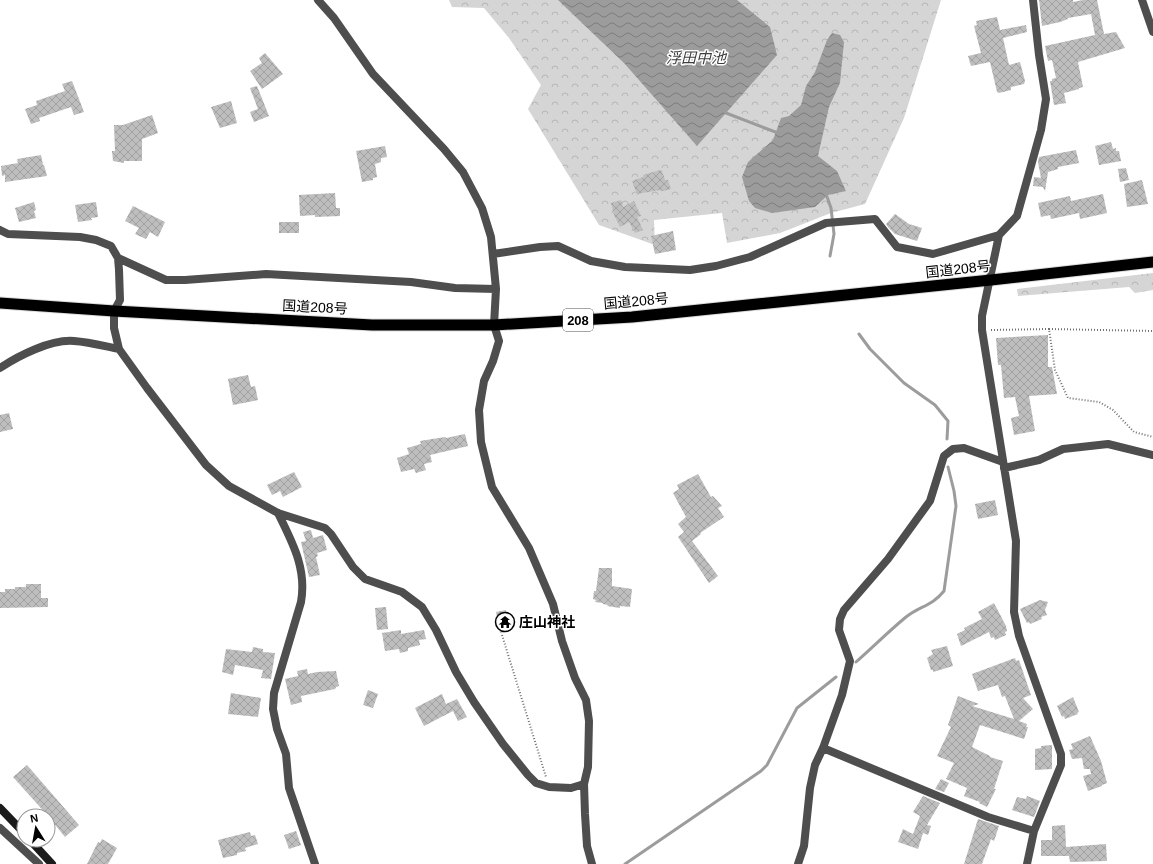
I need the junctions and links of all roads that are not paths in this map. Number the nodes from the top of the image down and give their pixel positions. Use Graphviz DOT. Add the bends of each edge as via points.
graph roads {
  1 [pos="318,0"];
  2 [pos="1033,0"];
  3 [pos="1142,0"];
  4 [pos="1153,32"];
  5 [pos="0,230"];
  6 [pos="999,236"];
  7 [pos="493,254"];
  8 [pos="118,258"];
  9 [pos="1153,262"];
  10 [pos="991,280"];
  11 [pos="496,289"];
  12 [pos="0,303"];
  13 [pos="114,311"];
  14 [pos="494,325"];
  15 [pos="119,349"];
  16 [pos="0,368"];
  17 [pos="1153,455"];
  18 [pos="1004,465"];
  19 [pos="278,513"];
  20 [pos="823,748"];
  21 [pos="584,784"];
  22 [pos="0,808"];
  23 [pos="16,825"];
  24 [pos="0,828"];
  25 [pos="1034,831"];
  26 [pos="37,848"];
  27 [pos="39,864"];
  28 [pos="52,864"];
  29 [pos="315,864"];
  30 [pos="592,864"];
  31 [pos="798,864"];
  32 [pos="1027,864"];
  1 -- 7 [label="street" via="334,18 373,74 463,172 482,208 491,237"];
  2 -- 6 [label="street" via="1046,100 1041,130 1017,216"];
  3 -- 4 [label="street"];
  5 -- 8 [label="street" via="8,234 96,240 111,246"];
  6 -- 7 [label="street" via="933,254 898,247 874,219 839,221 826,223 750,257 690,270 625,267 591,261 558,246"];
  6 -- 10 [label="street"];
  7 -- 11 [label="street"];
  8 -- 11 [label="street" via="166,280 266,274"];
  8 -- 13 [label="street" via="120,300"];
  9 -- 10 [label="highway, 国道208号 / 208"];
  10 -- 14 [label="highway, 国道208号 / 208" via="632,317"];
  10 -- 18 [label="street" via="982,316 982,330"];
  11 -- 14 [label="street"];
  12 -- 13 [label="highway, 国道208号 / 208"];
  13 -- 14 [label="highway, 国道208号 / 208" via="372,326"];
  13 -- 15 [label="street" via="114,328"];
  14 -- 21 [label="street" via="499,341 484,381 479,410 481,442 492,487 529,548 553,604 562,641 586,700 590,721 588,767"];
  15 -- 16 [label="street" via="73,340 53,343"];
  15 -- 19 [label="street" via="206,465 229,486"];
  17 -- 18 [label="street" via="1108,444 1063,449 1039,460"];
  18 -- 20 [label="street" via="964,448 953,449 944,456 930,500 888,559 844,610 839,630 850,661 842,695"];
  18 -- 25 [label="street" via="1016,541 1014,612 1019,636 1061,754 1061,765"];
  19 -- 21 [label="street" via="325,528 353,567 365,579 402,592 422,607 474,702 503,744 536,783 549,787 571,788"];
  19 -- 29 [label="street" via="295,548 302,570 303,589 274,692 273,709 286,754 289,788"];
  20 -- 25 [label="street" via="988,817"];
  20 -- 31 [label="street" via="815,765 810,788 804,846"];
  21 -- 30 [label="street" via="587,846"];
  22 -- 23 [label="main road"];
  24 -- 27 [label="street"];
  25 -- 32 [label="street"];
  26 -- 28 [label="main road"];
}
